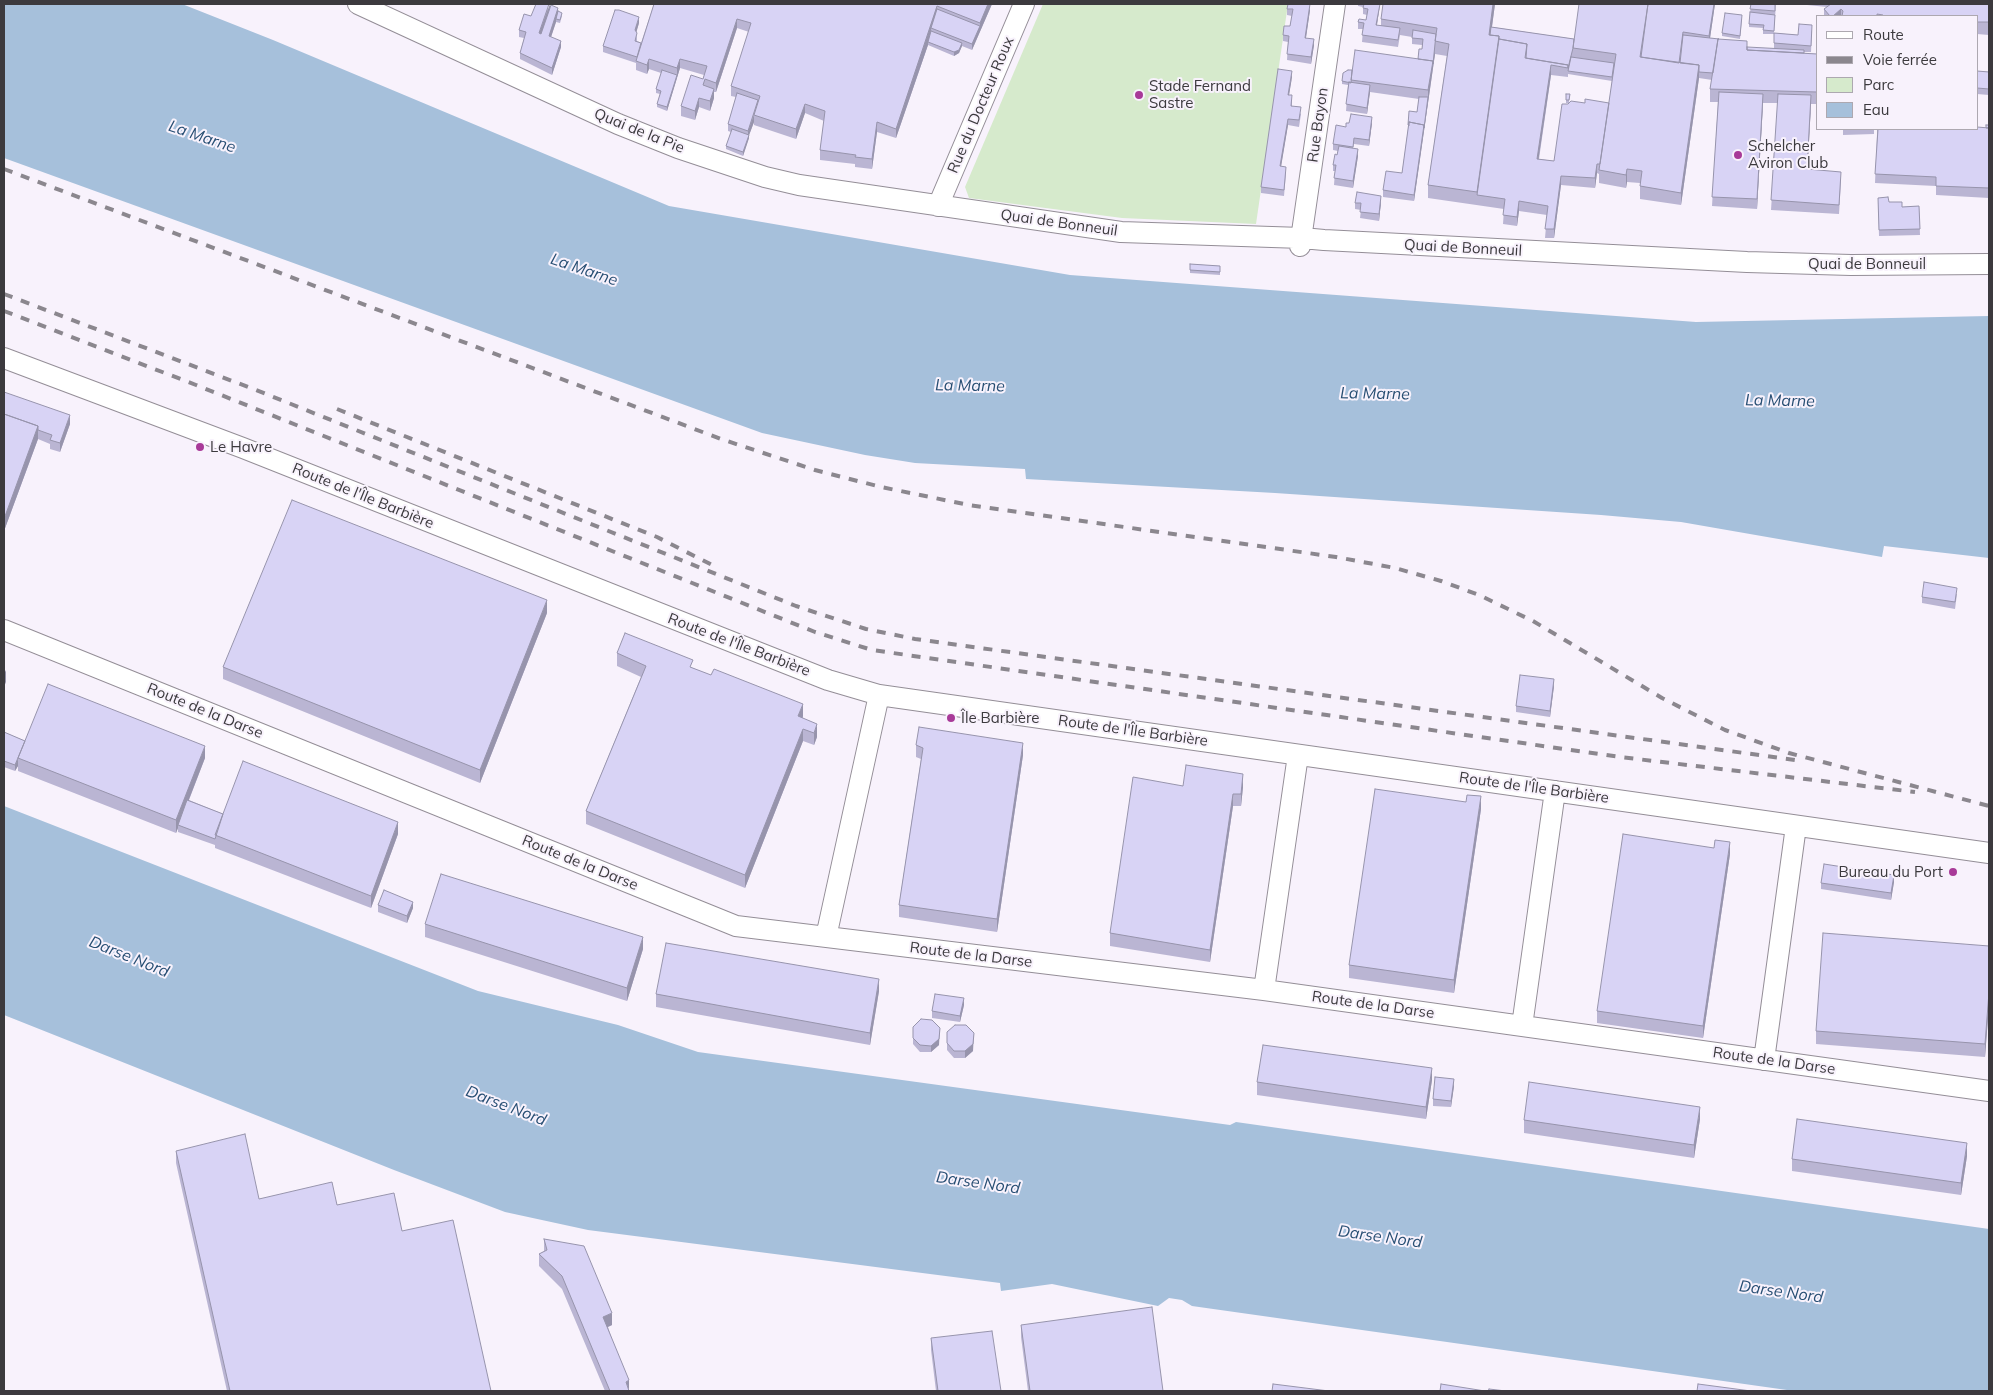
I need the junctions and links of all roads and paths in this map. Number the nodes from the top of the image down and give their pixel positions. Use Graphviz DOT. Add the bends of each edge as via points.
graph roads {
  1 [pos="358,4"];
  2 [pos="1024,4"];
  3 [pos="1335,4"];
  4 [pos="938,206"];
  5 [pos="1301,242"];
  6 [pos="1989,264"];
  7 [pos="4,358"];
  8 [pos="4,630"];
  9 [pos="879,695"];
  10 [pos="1298,755"];
  11 [pos="1555,791"];
  12 [pos="1796,826"];
  13 [pos="1989,853"];
  14 [pos="826,937"];
  15 [pos="1264,990"];
  16 [pos="1522,1026"];
  17 [pos="1764,1060"];
  18 [pos="1989,1091"];
  1 -- 4 [label="street, Quai de la Pie" via="618,124 678,148 799,185"];
  2 -- 4 [label="street, Rue du Docteur Roux"];
  3 -- 5 [label="street, Rue Bayon"];
  4 -- 5 [label="street, Quai de Bonneuil" via="1121,232"];
  5 -- 6 [label="street, Quai de Bonneuil" via="1324,240 1747,262"];
  7 -- 9 [label="street, Route de l'Île Barbière" via="252,452 828,680"];
  8 -- 14 [label="street, Route de la Darse" via="736,926"];
  9 -- 10 [label="street, Route de l'Île Barbière"];
  9 -- 14 [label="street"];
  10 -- 11 [label="street, Route de l'Île Barbière"];
  10 -- 15 [label="street"];
  11 -- 12 [label="street, Route de l'Île Barbière"];
  11 -- 16 [label="street"];
  12 -- 13 [label="street, Route de l'Île Barbière"];
  12 -- 17 [label="street"];
  14 -- 15 [label="street, Route de la Darse"];
  15 -- 16 [label="street, Route de la Darse"];
  16 -- 17 [label="street, Route de la Darse"];
  17 -- 18 [label="street, Route de la Darse"];
}
